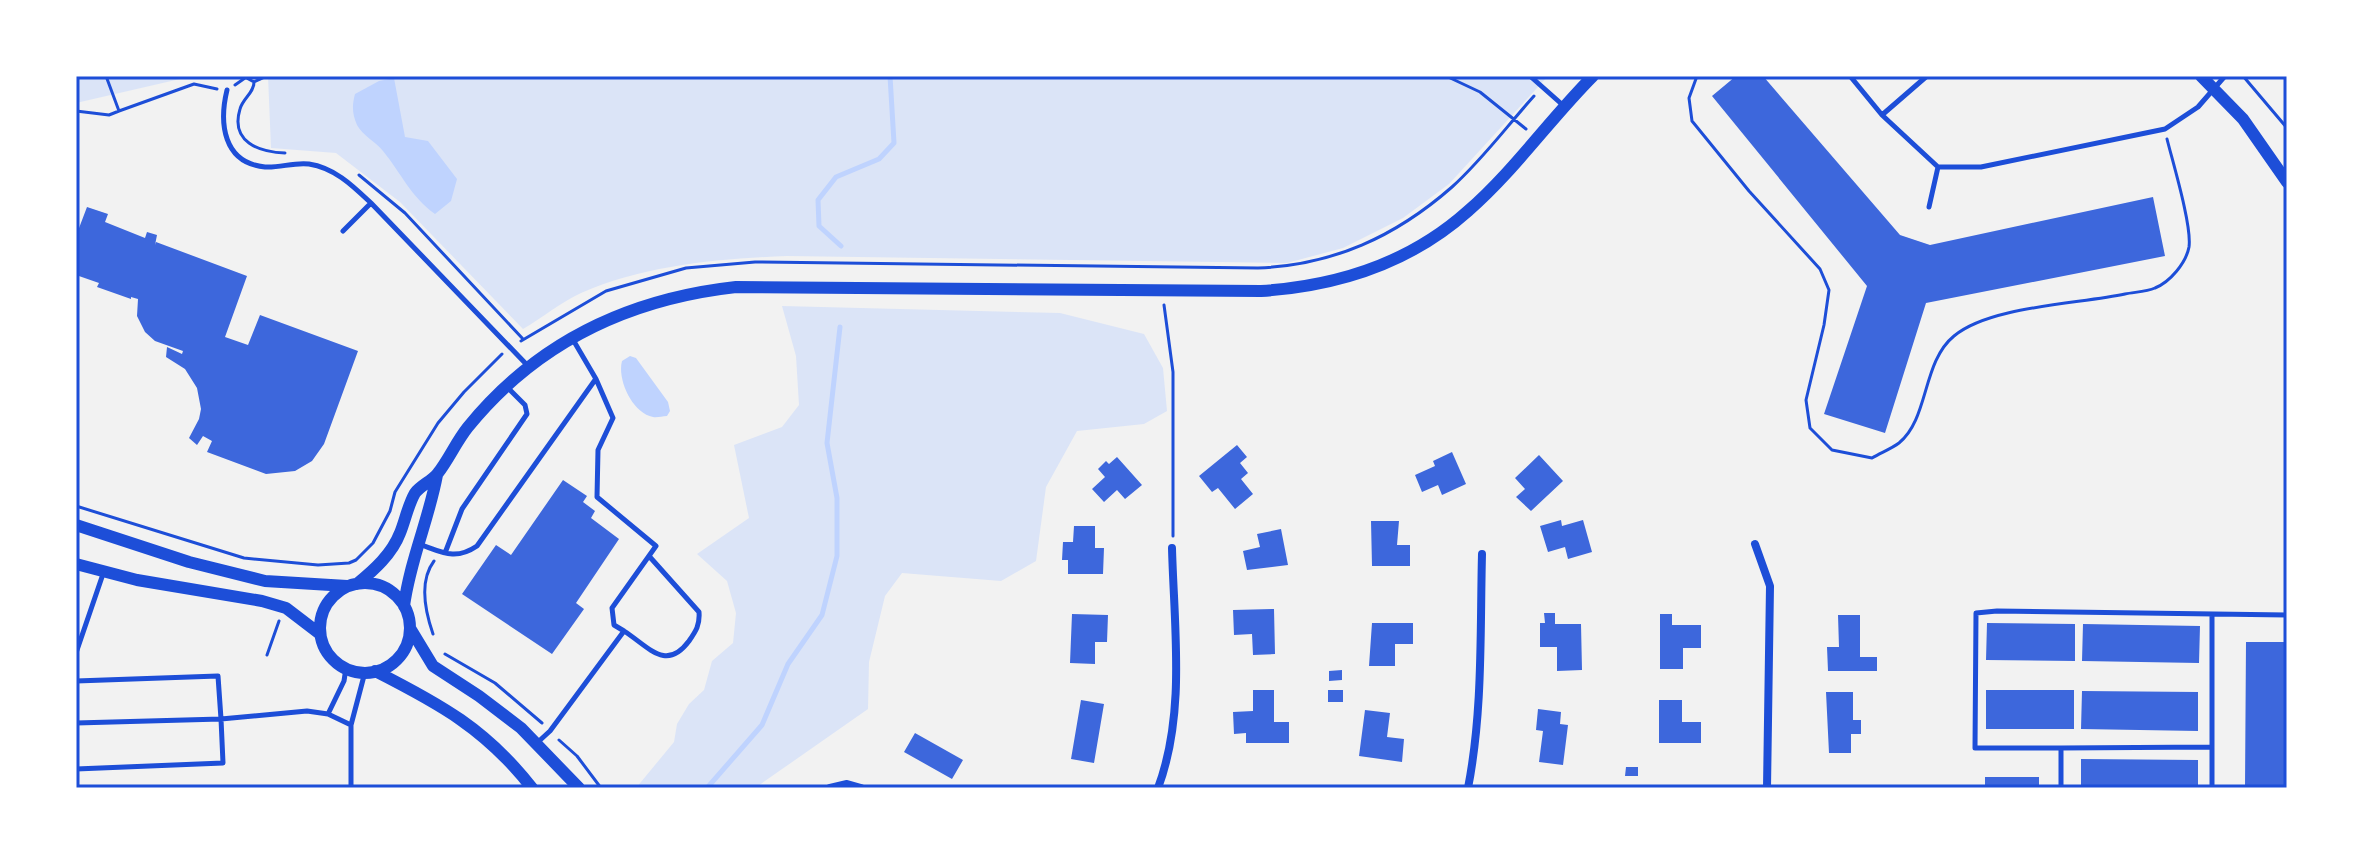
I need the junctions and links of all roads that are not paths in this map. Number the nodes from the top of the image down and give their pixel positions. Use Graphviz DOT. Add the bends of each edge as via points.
graph roads {
  1 [pos="1530,76"];
  2 [pos="1593,76"];
  3 [pos="1850,76"];
  4 [pos="1927,76"];
  5 [pos="2201,76"];
  6 [pos="2225,76"];
  7 [pos="2215,89"];
  8 [pos="227,90"];
  9 [pos="1565,107"];
  10 [pos="1882,115"];
  11 [pos="1938,167"];
  12 [pos="2287,182"];
  13 [pos="371,203"];
  14 [pos="1929,207"];
  15 [pos="343,231"];
  16 [pos="572,338"];
  17 [pos="530,368"];
  18 [pos="596,379"];
  19 [pos="507,387"];
  20 [pos="437,475"];
  21 [pos="76,525"];
  22 [pos="417,544"];
  23 [pos="1755,544"];
  24 [pos="1172,548"];
  25 [pos="445,553"];
  26 [pos="1482,554"];
  27 [pos="649,556"];
  28 [pos="76,564"];
  29 [pos="104,573"];
  30 [pos="352,585"];
  31 [pos="404,606"];
  32 [pos="2212,614"];
  33 [pos="2287,615"];
  34 [pos="410,628"];
  35 [pos="624,631"];
  36 [pos="320,634"];
  37 [pos="76,653"];
  38 [pos="346,668"];
  39 [pos="370,672"];
  40 [pos="76,681"];
  41 [pos="328,714"];
  42 [pos="221,719"];
  43 [pos="76,723"];
  44 [pos="351,725"];
  45 [pos="538,742"];
  46 [pos="2212,747"];
  47 [pos="2061,748"];
  48 [pos="76,769"];
  49 [pos="351,788"];
  50 [pos="532,788"];
  51 [pos="579,788"];
  52 [pos="830,788"];
  53 [pos="861,788"];
  54 [pos="1158,788"];
  55 [pos="1468,788"];
  56 [pos="1767,788"];
  57 [pos="2061,788"];
  58 [pos="2212,788"];
  1 -- 9 [label="lane"];
  2 -- 9 [label="street"];
  3 -- 10 [label="lane"];
  4 -- 10 [label="lane"];
  5 -- 7 [label="street"];
  6 -- 7 [label="lane"];
  7 -- 11 [label="lane" via="2165,129 1981,167"];
  7 -- 12 [label="street" via="2263,144"];
  8 -- 13 [label="lane" via="222,126 240,158 263,167 310,164 328,170"];
  9 -- 16 [label="street" via="1489,191 1442,232 1393,261 1321,285 1261,291 736,287 658,301"];
  10 -- 11 [label="lane"];
  11 -- 14 [label="lane"];
  13 -- 15 [label="lane"];
  13 -- 17 [label="lane"];
  16 -- 17 [label="street"];
  16 -- 18 [label="lane"];
  17 -- 19 [label="street"];
  18 -- 25 [label="lane" via="477,546 466,554"];
  18 -- 27 [label="lane" via="613,418 598,450 597,497 656,546"];
  19 -- 20 [label="street" via="467,429"];
  19 -- 25 [label="lane" via="527,414 462,509"];
  20 -- 22 [label="street"];
  20 -- 30 [label="street" via="416,492 387,554"];
  21 -- 30 [label="street" via="265,581"];
  22 -- 25 [label="lane"];
  22 -- 31 [label="street"];
  23 -- 56 [label="street" via="1770,586"];
  24 -- 54 [label="street" via="1175,695 1168,756"];
  26 -- 55 [label="street" via="1479,699"];
  27 -- 35 [label="lane" via="612,608 614,625"];
  27 -- 35 [label="lane" via="699,612 698,628 672,657"];
  28 -- 29 [label="street"];
  29 -- 36 [label="street" via="262,601 286,608"];
  29 -- 37 [label="lane"];
  30 -- 31 [label="street" via="383,586"];
  30 -- 36 [label="street" via="325,607"];
  31 -- 34 [label="street"];
  32 -- 33 [label="lane"];
  32 -- 46 [label="lane"];
  32 -- 47 [label="lane" via="1976,613 1975,748"];
  34 -- 39 [label="street" via="400,656"];
  34 -- 45 [label="street" via="433,666"];
  35 -- 45 [label="lane"];
  36 -- 38 [label="street" via="326,651"];
  38 -- 39 [label="street"];
  38 -- 41 [label="lane"];
  39 -- 44 [label="lane"];
  39 -- 50 [label="street" via="457,715"];
  40 -- 42 [label="lane" via="218,676"];
  41 -- 42 [label="lane"];
  41 -- 44 [label="lane"];
  42 -- 43 [label="lane"];
  42 -- 48 [label="lane" via="223,763"];
  44 -- 49 [label="lane"];
  45 -- 51 [label="street"];
  46 -- 47 [label="lane"];
  46 -- 58 [label="lane"];
  47 -- 57 [label="lane"];
  52 -- 53 [label="street"];
}
